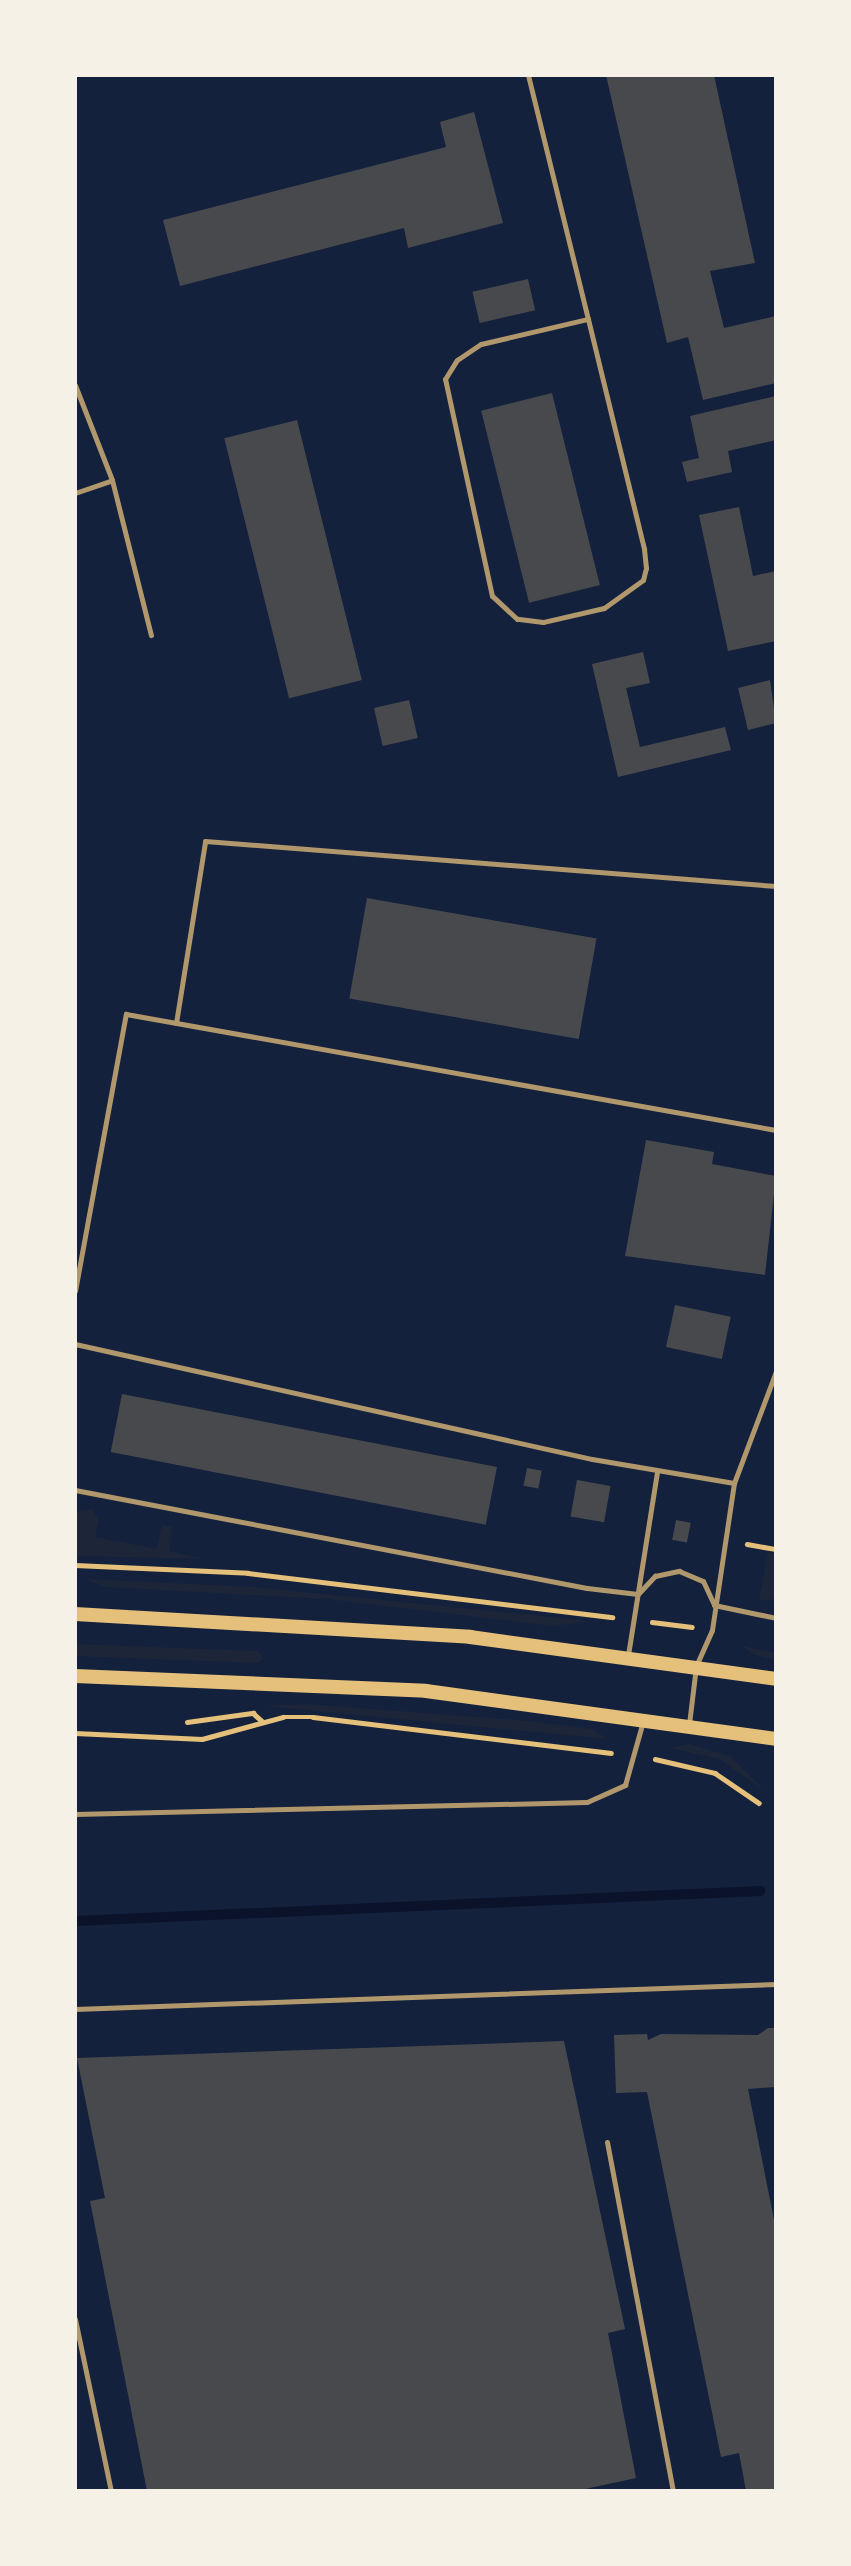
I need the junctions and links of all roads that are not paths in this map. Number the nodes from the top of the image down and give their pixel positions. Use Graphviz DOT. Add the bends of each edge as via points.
graph roads {
  1 [pos="528,75"];
  2 [pos="588,319"];
  3 [pos="75,385"];
  4 [pos="112,480"];
  5 [pos="75,494"];
  6 [pos="151,635"];
  7 [pos="776,886"];
  8 [pos="176,1023"];
  9 [pos="776,1130"];
  10 [pos="75,1291"];
  11 [pos="75,1344"];
  12 [pos="776,1371"];
  13 [pos="657,1472"];
  14 [pos="734,1483"];
  15 [pos="75,1490"];
  16 [pos="638,1594"];
  17 [pos="714,1605"];
  18 [pos="75,1614"];
  19 [pos="776,1618"];
  20 [pos="628,1654"];
  21 [pos="696,1666"];
  22 [pos="75,1676"];
  23 [pos="776,1679"];
  24 [pos="644,1717"];
  25 [pos="689,1724"];
  26 [pos="776,1739"];
  27 [pos="75,1814"];
  28 [pos="776,1984"];
  29 [pos="75,2009"];
  30 [pos="607,2142"];
  31 [pos="75,2319"];
  32 [pos="111,2491"];
  33 [pos="673,2491"];
  1 -- 2 [label="lane"];
  2 -- 2 [label="lane" via="646,568 643,580 604,608 543,622 517,619 492,596 445,379 457,360 481,344"];
  3 -- 4 [label="lane"];
  4 -- 5 [label="lane"];
  4 -- 6 [label="lane"];
  7 -- 8 [label="lane" via="205,841"];
  8 -- 9 [label="lane"];
  8 -- 10 [label="lane" via="125,1014"];
  11 -- 13 [label="lane"];
  12 -- 14 [label="lane"];
  13 -- 14 [label="lane"];
  13 -- 16 [label="lane"];
  14 -- 17 [label="lane"];
  15 -- 16 [label="lane"];
  16 -- 17 [label="lane" via="655,1576 679,1571 703,1581"];
  16 -- 20 [label="lane"];
  17 -- 19 [label="lane"];
  17 -- 21 [label="lane" via="712,1630"];
  18 -- 20 [label="main road" via="470,1637"];
  20 -- 21 [label="main road"];
  21 -- 23 [label="main road"];
  21 -- 25 [label="lane"];
  22 -- 24 [label="main road" via="426,1691"];
  24 -- 25 [label="main road"];
  24 -- 27 [label="lane" via="625,1785 587,1802"];
  25 -- 26 [label="main road"];
  28 -- 29 [label="lane"];
  30 -- 33 [label="lane"];
  31 -- 32 [label="lane"];
}
